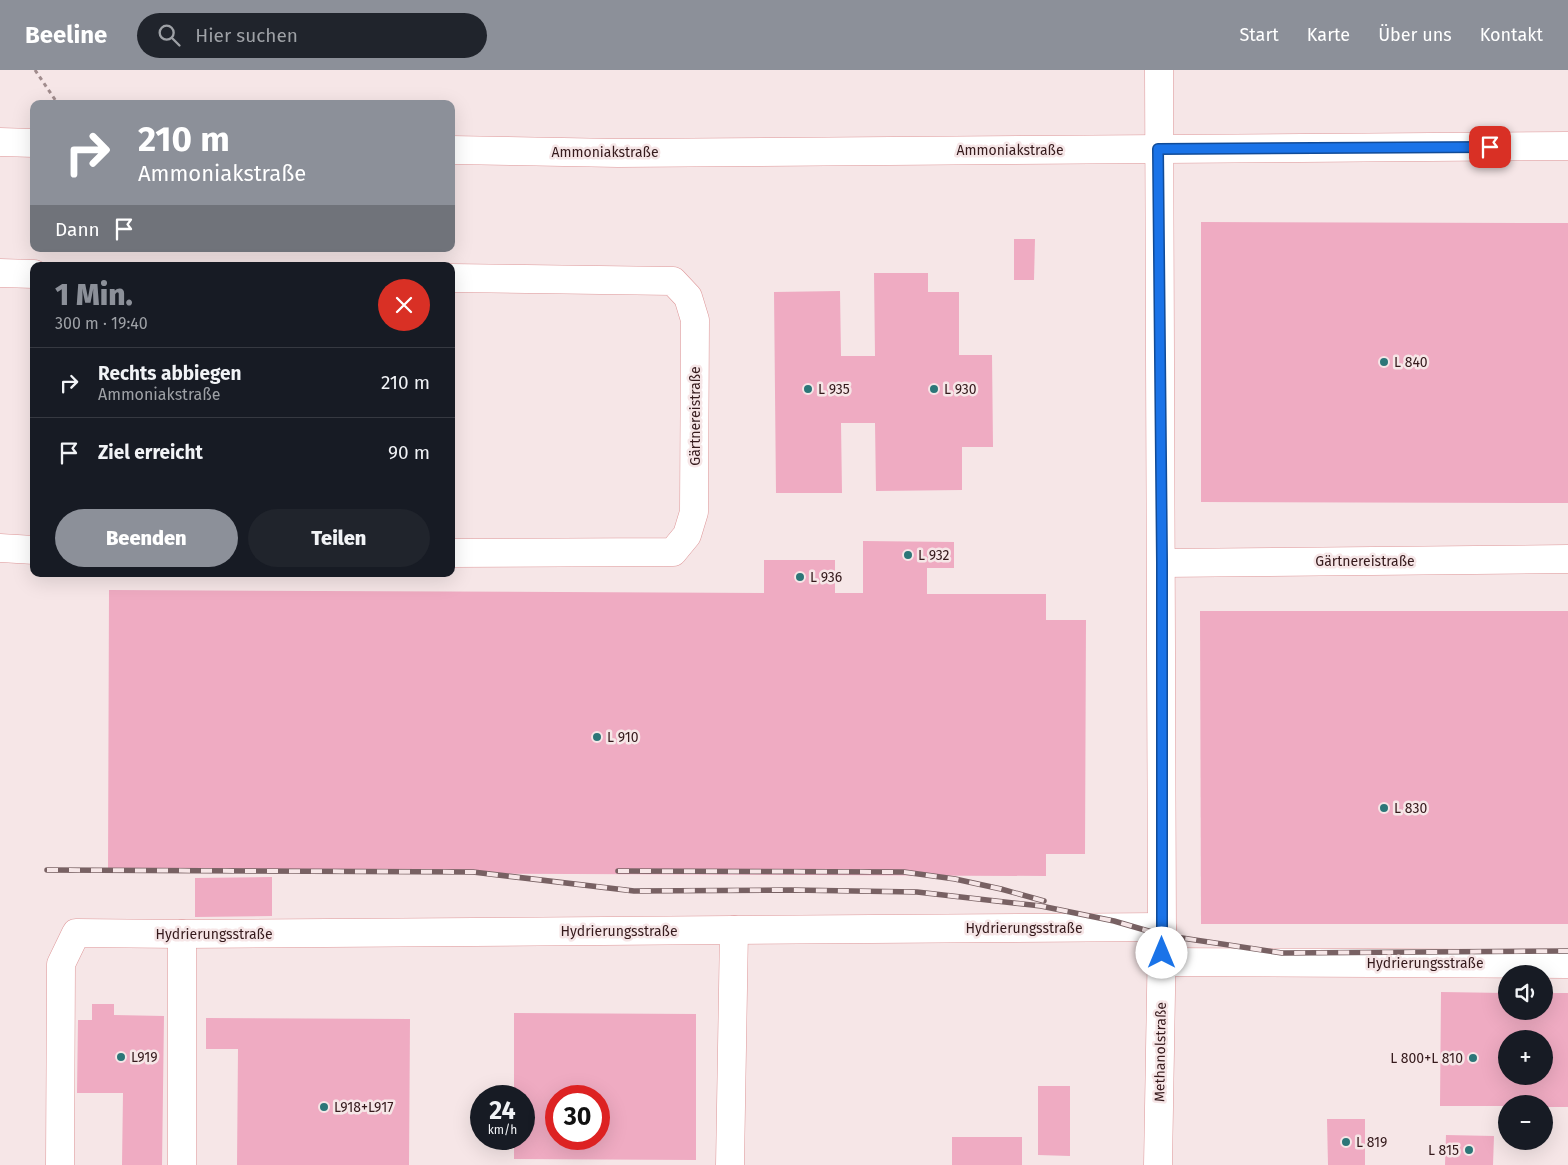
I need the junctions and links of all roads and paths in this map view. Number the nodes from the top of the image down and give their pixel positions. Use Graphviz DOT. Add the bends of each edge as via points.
graph roads {
  1 [pos="35,70"];
  2 [pos="1159,70"];
  3 [pos="55,100"];
  4 [pos="0,142"];
  5 [pos="30,143"];
  6 [pos="1568,146"];
  7 [pos="1158,149"];
  8 [pos="455,150"];
  9 [pos="0,274"];
  10 [pos="30,274"];
  11 [pos="455,278"];
  12 [pos="0,548"];
  13 [pos="30,550"];
  14 [pos="455,553"];
  15 [pos="1568,560"];
  16 [pos="1162,562"];
  17 [pos="1162,927"];
  18 [pos="734,930"];
  19 [pos="182,934"];
  20 [pos="1162,962"];
  21 [pos="1568,964"];
  22 [pos="60,1165"];
  23 [pos="182,1165"];
  24 [pos="730,1165"];
  25 [pos="1158,1165"];
  1 -- 3 [label="path"];
  2 -- 7 [label="street, Methanolstraße"];
  4 -- 5 [label="street"];
  6 -- 7 [label="street, Ammoniakstraße"];
  7 -- 8 [label="street, Ammoniakstraße" via="618,153"];
  7 -- 16 [label="street, Methanolstraße"];
  9 -- 10 [label="street"];
  11 -- 14 [label="street, Gärtnereistraße" via="672,281 688,297 695,320 694,512 687,535 672,552"];
  12 -- 13 [label="street"];
  15 -- 16 [label="street, Gärtnereistraße"];
  16 -- 17 [label="street, Methanolstraße"];
  17 -- 18 [label="street, Hydrierungsstraße"];
  17 -- 20 [label="street, Methanolstraße"];
  18 -- 19 [label="street, Hydrierungsstraße"];
  18 -- 24 [label="street"];
  19 -- 22 [label="street, Hydrierungsstraße" via="76,933 61,964"];
  19 -- 23 [label="street"];
  20 -- 21 [label="street, Hydrierungsstraße"];
  20 -- 25 [label="street, Methanolstraße"];
}
